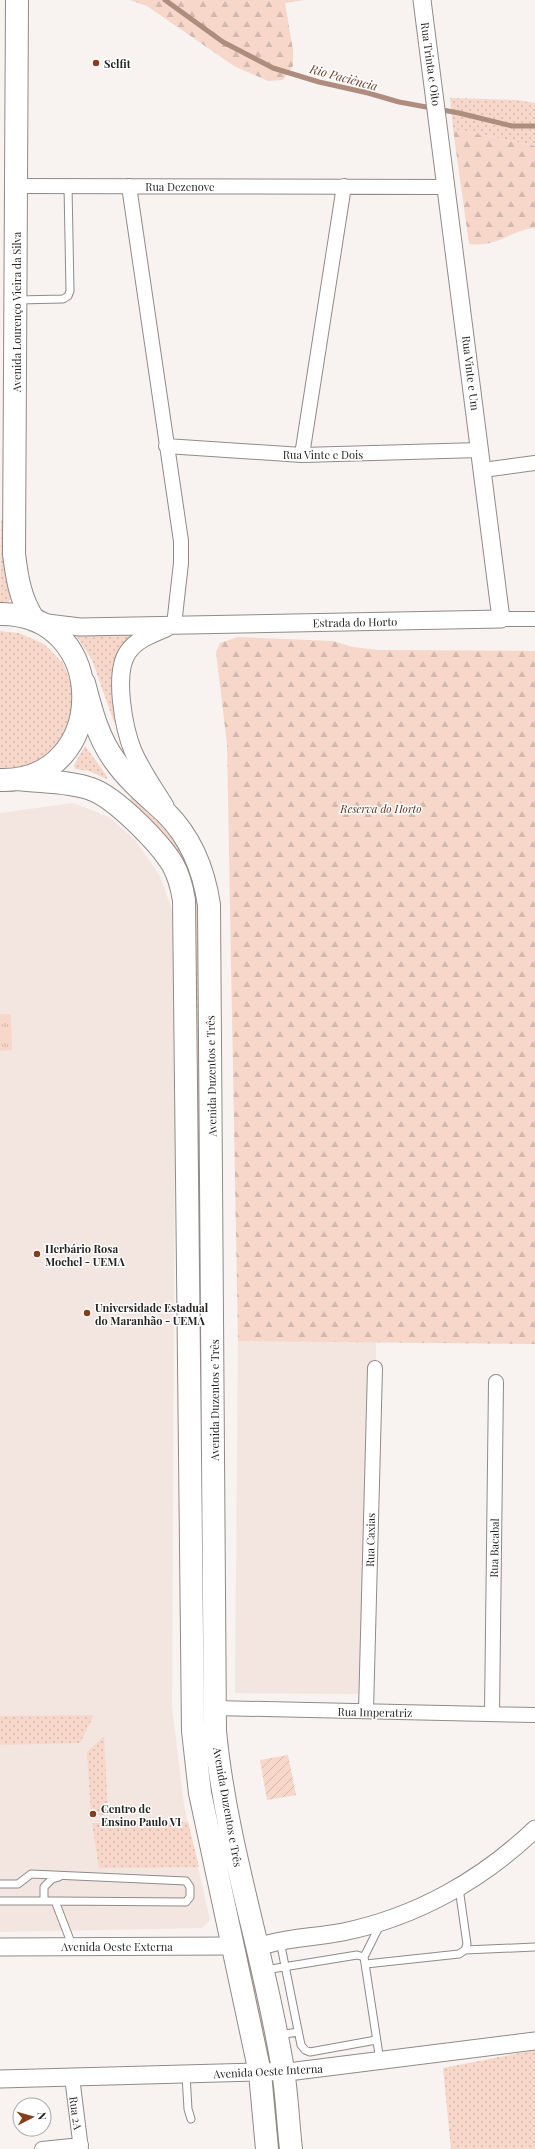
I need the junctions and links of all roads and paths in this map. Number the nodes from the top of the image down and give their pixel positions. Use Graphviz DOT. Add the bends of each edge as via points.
graph roads {
  1 [pos="17,0"];
  2 [pos="422,0"];
  3 [pos="440,127"];
  4 [pos="16,186"];
  5 [pos="68,186"];
  6 [pos="129,186"];
  7 [pos="344,186"];
  8 [pos="447,187"];
  9 [pos="16,300"];
  10 [pos="166,446"];
  11 [pos="480,450"];
  12 [pos="302,455"];
  13 [pos="535,463"];
  14 [pos="483,470"];
  15 [pos="0,614"];
  16 [pos="501,619"];
  17 [pos="535,619"];
  18 [pos="36,621"];
  19 [pos="174,625"];
  20 [pos="84,683"];
  21 [pos="9,779"];
  22 [pos="180,830"];
  23 [pos="374,1368"];
  24 [pos="496,1382"];
  25 [pos="214,1708"];
  26 [pos="366,1711"];
  27 [pos="492,1714"];
  28 [pos="535,1715"];
  29 [pos="535,1829"];
  30 [pos="65,1875"];
  31 [pos="0,1884"];
  32 [pos="459,1888"];
  33 [pos="0,1901"];
  34 [pos="44,1901"];
  35 [pos="55,1901"];
  36 [pos="381,1922"];
  37 [pos="280,1941"];
  38 [pos="256,1944"];
  39 [pos="72,1946"];
  40 [pos="234,1946"];
  41 [pos="535,1946"];
  42 [pos="0,1947"];
  43 [pos="465,1950"];
  44 [pos="364,1957"];
  45 [pos="366,1964"];
  46 [pos="285,1966"];
  47 [pos="262,1970"];
  48 [pos="298,2032"];
  49 [pos="276,2035"];
  50 [pos="376,2040"];
  51 [pos="535,2041"];
  52 [pos="380,2061"];
  53 [pos="283,2071"];
  54 [pos="260,2073"];
  55 [pos="186,2075"];
  56 [pos="72,2078"];
  57 [pos="0,2079"];
  58 [pos="191,2119"];
  59 [pos="81,2147"];
  60 [pos="42,2149"];
  61 [pos="267,2149"];
  62 [pos="291,2149"];
  1 -- 4 [label="main road, Avenida Lourenço Vieira da Silva"];
  2 -- 3 [label="street, Rua Trinta e Oito"];
  3 -- 8 [label="street, Rua Vinte e Um"];
  4 -- 5 [label="street, Rua Dezenove"];
  4 -- 9 [label="main road, Avenida Lourenço Vieira da Silva"];
  5 -- 6 [label="street, Rua Dezenove"];
  5 -- 9 [label="lane" via="68,296 62,299"];
  6 -- 7 [label="street, Rua Dezenove"];
  6 -- 10 [label="street"];
  7 -- 8 [label="street, Rua Dezenove"];
  7 -- 12 [label="street"];
  8 -- 11 [label="street, Rua Vinte e Um"];
  9 -- 18 [label="main road, Avenida Lourenço Vieira da Silva" via="14,554 18,586 24,606"];
  10 -- 12 [label="street, Rua Vinte e Dois"];
  10 -- 19 [label="street" via="181,541"];
  11 -- 12 [label="street, Rua Vinte e Dois"];
  11 -- 14 [label="street, Rua Vinte e Um"];
  13 -- 14 [label="street"];
  14 -- 16 [label="street, Rua Vinte e Um"];
  15 -- 18 [label="main road" via="18,615"];
  16 -- 17 [label="street, Estrada do Horto"];
  16 -- 19 [label="street, Estrada do Horto"];
  18 -- 19 [label="street, Estrada do Horto" via="80,627"];
  18 -- 20 [label="main road, Avenida Duzentos e Três" via="56,633 70,649 80,667"];
  19 -- 22 [label="street, Estrada do Horto" via="146,637 133,646 125,656 120,678 126,724 133,751"];
  20 -- 21 [label="main road" via="82,720 71,744 44,769"];
  20 -- 22 [label="main road, Avenida Duzentos e Três" via="96,726 114,761"];
  21 -- 40 [label="main road, Avenida Duzentos e Três" via="84,787 116,802 166,856 178,876 184,900 192,1707 200,1793"];
  22 -- 25 [label="main road, Avenida Duzentos e Três" via="203,874 210,905 215,1430"];
  23 -- 26 [label="street, Rua Caxias"];
  24 -- 27 [label="street, Rua Bacabal"];
  25 -- 26 [label="street, Rua Imperatriz"];
  25 -- 38 [label="main road, Avenida Duzentos e Três" via="221,1779"];
  26 -- 27 [label="street, Rua Imperatriz"];
  27 -- 28 [label="street, Rua Imperatriz"];
  29 -- 32 [label="street" via="498,1861"];
  30 -- 31 [label="lane" via="31,1874 18,1884"];
  30 -- 34 [label="lane" via="52,1879 44,1887"];
  30 -- 35 [label="lane" via="186,1881 190,1887 190,1897 186,1902"];
  32 -- 36 [label="street"];
  32 -- 43 [label="lane" via="467,1944"];
  33 -- 34 [label="lane"];
  34 -- 35 [label="lane"];
  35 -- 39 [label="lane"];
  36 -- 37 [label="street" via="343,1932"];
  36 -- 44 [label="lane"];
  37 -- 38 [label="street"];
  37 -- 46 [label="lane"];
  38 -- 47 [label="main road, Avenida Duzentos e Três"];
  39 -- 40 [label="street, Avenida Oeste Externa"];
  39 -- 42 [label="street, Avenida Oeste Externa"];
  40 -- 54 [label="main road, Avenida Duzentos e Três"];
  41 -- 43 [label="lane"];
  43 -- 45 [label="lane" via="459,1954"];
  44 -- 45 [label="lane"];
  44 -- 46 [label="lane" via="356,1955"];
  45 -- 50 [label="lane"];
  46 -- 47 [label="lane" via="274,1970"];
  46 -- 48 [label="lane"];
  47 -- 49 [label="main road, Avenida Duzentos e Três"];
  48 -- 49 [label="lane"];
  48 -- 50 [label="lane" via="301,2045 310,2052"];
  49 -- 53 [label="main road, Avenida Duzentos e Três"];
  50 -- 52 [label="lane"];
  51 -- 52 [label="street, Avenida Oeste Interna"];
  52 -- 53 [label="street, Avenida Oeste Interna"];
  53 -- 54 [label="street, Avenida Oeste Interna"];
  53 -- 62 [label="main road, Avenida Duzentos e Três"];
  54 -- 55 [label="street, Avenida Oeste Interna"];
  54 -- 61 [label="main road, Avenida Duzentos e Três"];
  55 -- 56 [label="street, Avenida Oeste Interna"];
  55 -- 58 [label="lane"];
  56 -- 57 [label="street, Avenida Oeste Interna"];
  56 -- 59 [label="street, Rua 2A"];
  59 -- 60 [label="street"];
}
